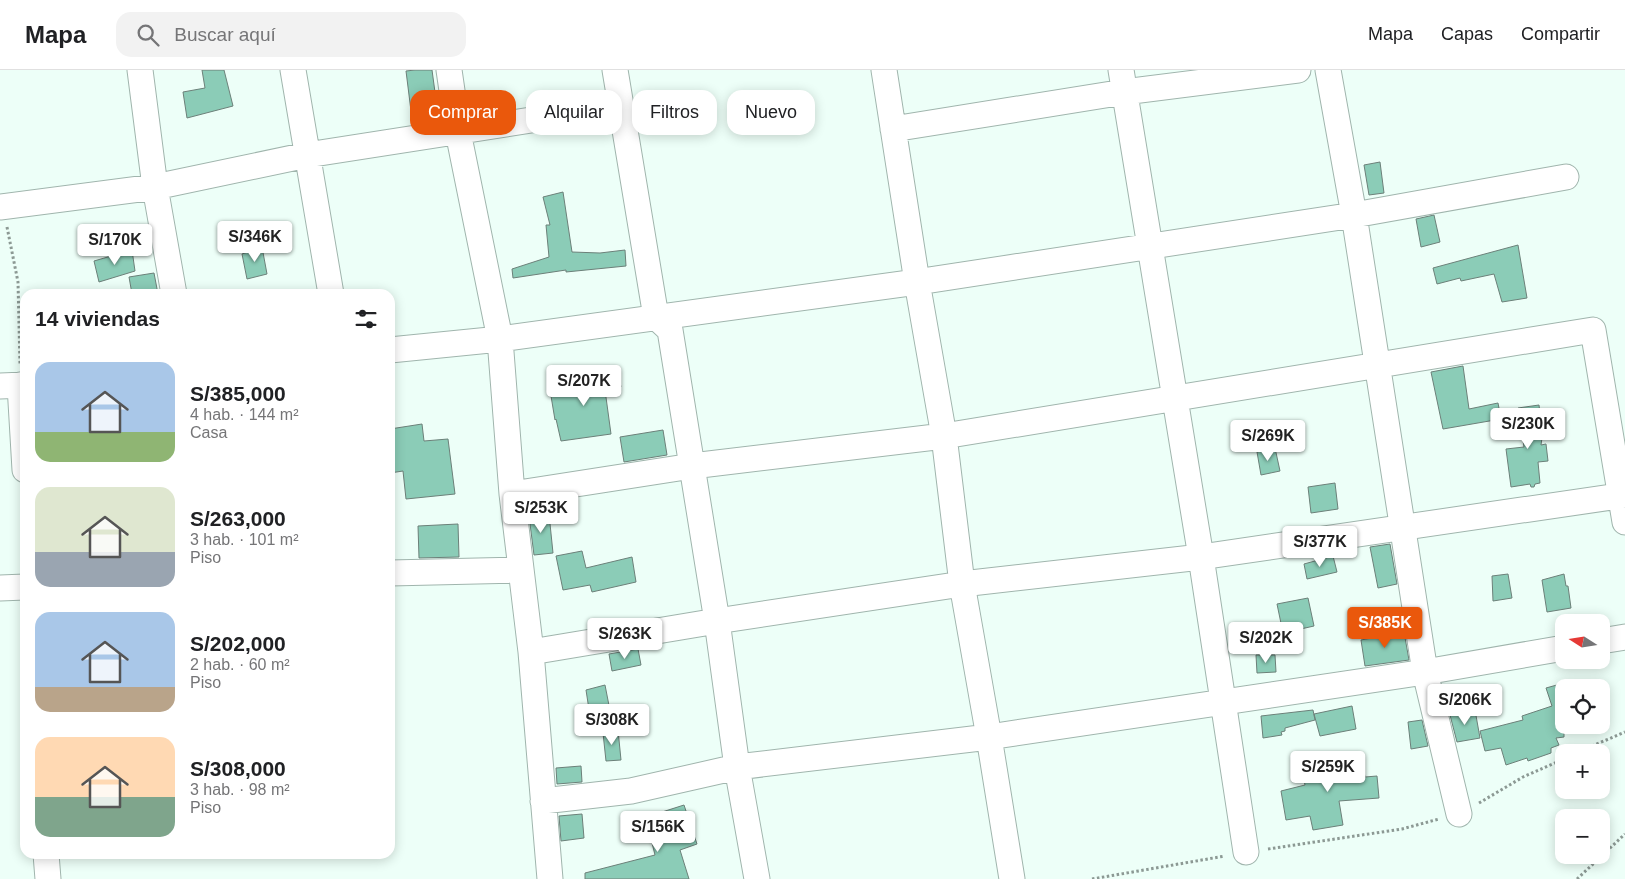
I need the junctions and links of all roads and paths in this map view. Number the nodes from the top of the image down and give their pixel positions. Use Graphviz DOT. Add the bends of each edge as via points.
graph roads {
  1 [pos="140,70"];
  2 [pos="293,70"];
  3 [pos="449,70"];
  4 [pos="615,70"];
  5 [pos="884,70"];
  6 [pos="1298,70"];
  7 [pos="1328,70"];
  8 [pos="1122,81"];
  9 [pos="452,90"];
  10 [pos="618,90"];
  11 [pos="622,112"];
  12 [pos="893,129"];
  13 [pos="438,135"];
  14 [pos="459,135"];
  15 [pos="307,155"];
  16 [pos="1566,177"];
  17 [pos="155,187"];
  18 [pos="1,201"];
  19 [pos="1354,215"];
  20 [pos="1150,246"];
  21 [pos="917,282"];
  22 [pos="173,289"];
  23 [pos="330,289"];
  24 [pos="656,317"];
  25 [pos="20,322"];
  26 [pos="500,339"];
  27 [pos="20,349"];
  28 [pos="395,350"];
  29 [pos="1377,366"];
  30 [pos="15,385"];
  31 [pos="1175,399"];
  32 [pos="20,428"];
  33 [pos="944,436"];
  34 [pos="692,466"];
  35 [pos="512,494"];
  36 [pos="1623,495"];
  37 [pos="1625,522"];
  38 [pos="1403,528"];
  39 [pos="1201,557"];
  40 [pos="521,570"];
  41 [pos="395,573"];
  42 [pos="962,584"];
  43 [pos="20,587"];
  44 [pos="0,588"];
  45 [pos="717,622"];
  46 [pos="1625,637"];
  47 [pos="1610,640"];
  48 [pos="1555,650"];
  49 [pos="531,652"];
  50 [pos="1426,672"];
  51 [pos="1223,701"];
  52 [pos="1625,732"];
  53 [pos="989,737"];
  54 [pos="1597,744"];
  55 [pos="1555,763"];
  56 [pos="737,767"];
  57 [pos="543,801"];
  58 [pos="1459,814"];
  59 [pos="1625,834"];
  60 [pos="1246,852"];
  61 [pos="46,859"];
  62 [pos="48,879"];
  63 [pos="550,879"];
  64 [pos="757,879"];
  65 [pos="1012,879"];
  66 [pos="1092,879"];
  67 [pos="1577,879"];
  1 -- 17 [label="street"];
  2 -- 15 [label="street"];
  3 -- 9 [label="street"];
  4 -- 10 [label="street"];
  5 -- 12 [label="street"];
  6 -- 8 [label="street"];
  7 -- 19 [label="street"];
  8 -- 12 [label="street"];
  8 -- 20 [label="street"];
  11 -- 24 [label="street"];
  12 -- 21 [label="street"];
  13 -- 15 [label="street"];
  14 -- 26 [label="street"];
  15 -- 17 [label="street"];
  15 -- 23 [label="street"];
  16 -- 19 [label="street"];
  17 -- 18 [label="street"];
  17 -- 22 [label="street"];
  18 -- 25 [label="path" via="18,282"];
  19 -- 20 [label="street"];
  19 -- 29 [label="street"];
  20 -- 21 [label="street"];
  20 -- 31 [label="street"];
  21 -- 24 [label="street"];
  21 -- 33 [label="street"];
  24 -- 26 [label="street"];
  24 -- 34 [label="street" via="670,330"];
  26 -- 28 [label="street"];
  26 -- 35 [label="street"];
  27 -- 30 [label="path"];
  29 -- 31 [label="street"];
  29 -- 36 [label="street" via="1594,330"];
  29 -- 38 [label="street"];
  30 -- 32 [label="street"];
  31 -- 33 [label="street"];
  31 -- 39 [label="street"];
  33 -- 34 [label="street"];
  33 -- 42 [label="street"];
  34 -- 35 [label="street"];
  34 -- 45 [label="street"];
  35 -- 40 [label="street"];
  36 -- 37 [label="street"];
  36 -- 38 [label="street"];
  38 -- 39 [label="street"];
  38 -- 50 [label="street"];
  39 -- 42 [label="street"];
  39 -- 51 [label="street"];
  40 -- 41 [label="street"];
  40 -- 49 [label="street"];
  42 -- 45 [label="street"];
  42 -- 53 [label="street"];
  43 -- 44 [label="street"];
  45 -- 49 [label="street"];
  45 -- 56 [label="street"];
  46 -- 47 [label="street"];
  48 -- 50 [label="street"];
  49 -- 57 [label="street"];
  50 -- 51 [label="street"];
  50 -- 58 [label="street"];
  51 -- 53 [label="street"];
  51 -- 60 [label="street"];
  52 -- 54 [label="path"];
  53 -- 56 [label="street"];
  53 -- 65 [label="street"];
  55 -- 58 [label="path" via="1523,777"];
  56 -- 57 [label="street" via="631,791"];
  56 -- 64 [label="street"];
  57 -- 63 [label="street"];
  58 -- 60 [label="path" via="1402,829"];
  59 -- 67 [label="path"];
  60 -- 66 [label="path"];
  61 -- 62 [label="street"];
}
